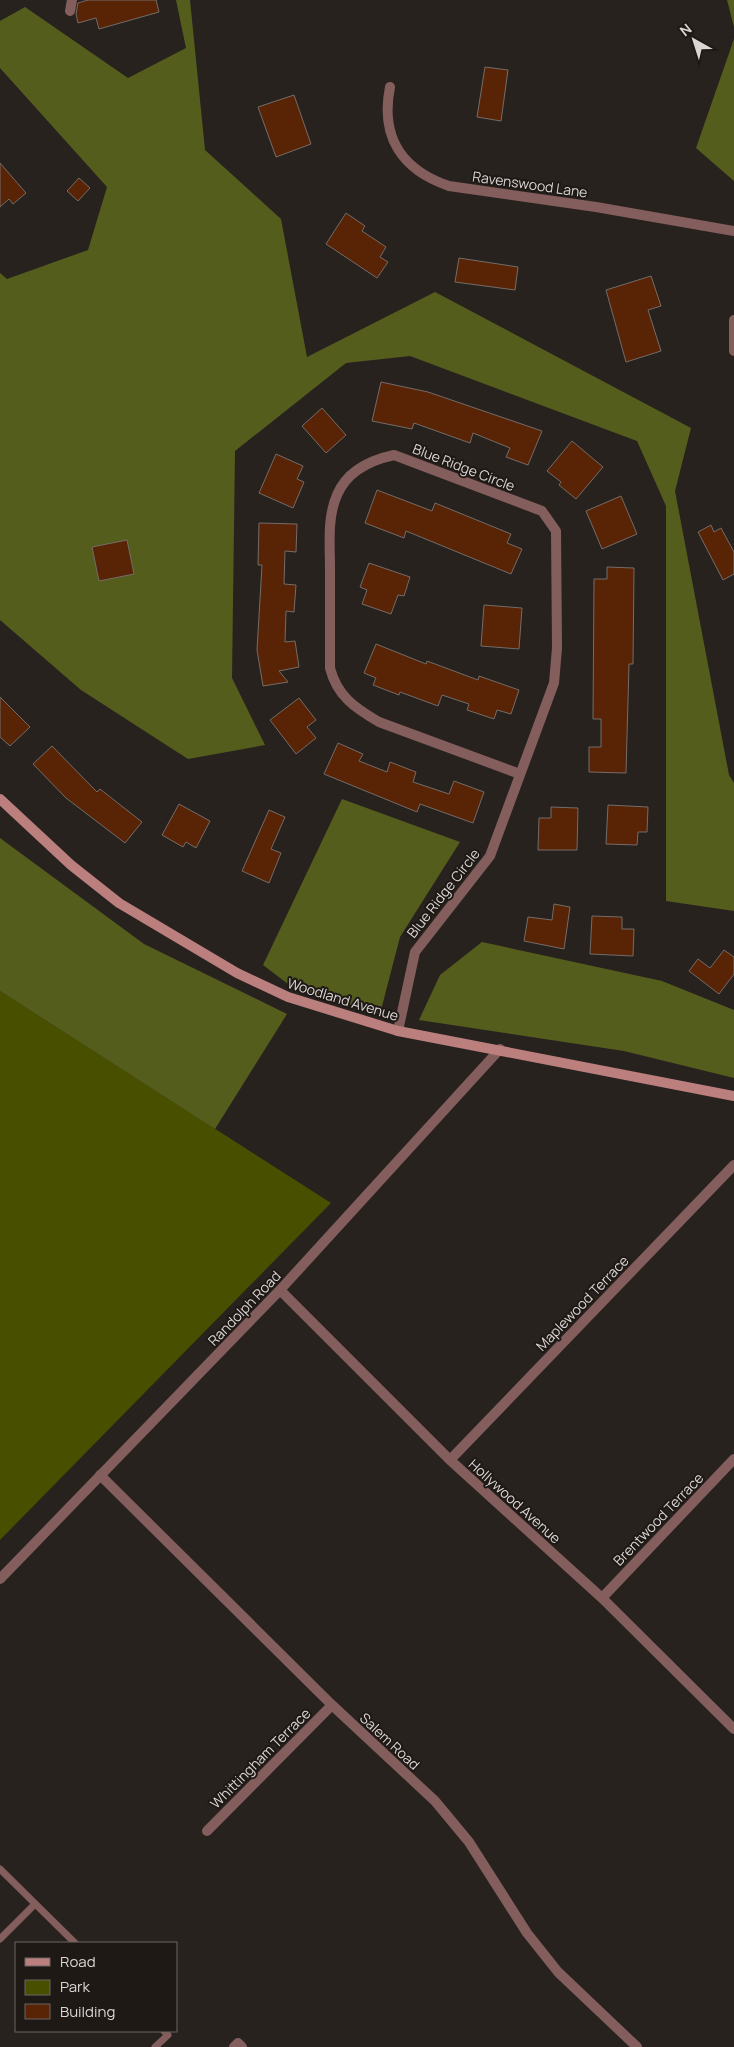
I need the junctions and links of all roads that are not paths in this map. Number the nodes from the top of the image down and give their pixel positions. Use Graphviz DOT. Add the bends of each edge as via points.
graph roads {
  1 [pos="72,0"];
  2 [pos="70,11"];
  3 [pos="390,87"];
  4 [pos="734,232"];
  5 [pos="734,320"];
  6 [pos="734,351"];
  7 [pos="520,774"];
  8 [pos="0,799"];
  9 [pos="398,1031"];
  10 [pos="500,1049"];
  11 [pos="734,1096"];
  12 [pos="734,1165"];
  13 [pos="280,1290"];
  14 [pos="734,1459"];
  15 [pos="450,1460"];
  16 [pos="100,1475"];
  17 [pos="0,1579"];
  18 [pos="602,1598"];
  19 [pos="332,1706"];
  20 [pos="734,1729"];
  21 [pos="207,1831"];
  22 [pos="0,1869"];
  23 [pos="35,1904"];
  24 [pos="0,1939"];
  25 [pos="74,1942"];
  26 [pos="165,2032"];
  27 [pos="154,2047"];
  28 [pos="637,2047"];
  1 -- 2 [label="street"];
  3 -- 4 [label="street, Ravenswood Lane" via="387,118 394,142 407,162 434,181"];
  5 -- 6 [label="street"];
  7 -- 7 [label="street, Blue Ridge Circle" via="554,683 557,648 556,531 542,511 394,455 376,459 359,468 348,479 337,494 331,519 330,668 334,684 358,711 379,722"];
  7 -- 9 [label="street, Blue Ridge Circle" via="490,856 415,952"];
  8 -- 9 [label="street, Woodland Avenue" via="71,865 119,903 183,943 288,998"];
  9 -- 10 [label="street, Woodland Avenue"];
  10 -- 11 [label="street, Woodland Avenue"];
  10 -- 13 [label="street, Randolph Road"];
  12 -- 15 [label="street, Maplewood Terrace"];
  13 -- 15 [label="street, Hollywood Avenue"];
  13 -- 16 [label="street, Randolph Road"];
  14 -- 18 [label="street, Brentwood Terrace"];
  15 -- 18 [label="street, Hollywood Avenue"];
  16 -- 17 [label="street, Randolph Road"];
  16 -- 19 [label="street, Salem Road"];
  18 -- 20 [label="street, Hollywood Avenue"];
  19 -- 21 [label="street, Whittingham Terrace"];
  19 -- 28 [label="street, Salem Road" via="435,1801 469,1842 527,1933 558,1972"];
  22 -- 23 [label="lane"];
  23 -- 24 [label="lane"];
  23 -- 25 [label="lane"];
  26 -- 27 [label="lane" via="168,2035"];
}
